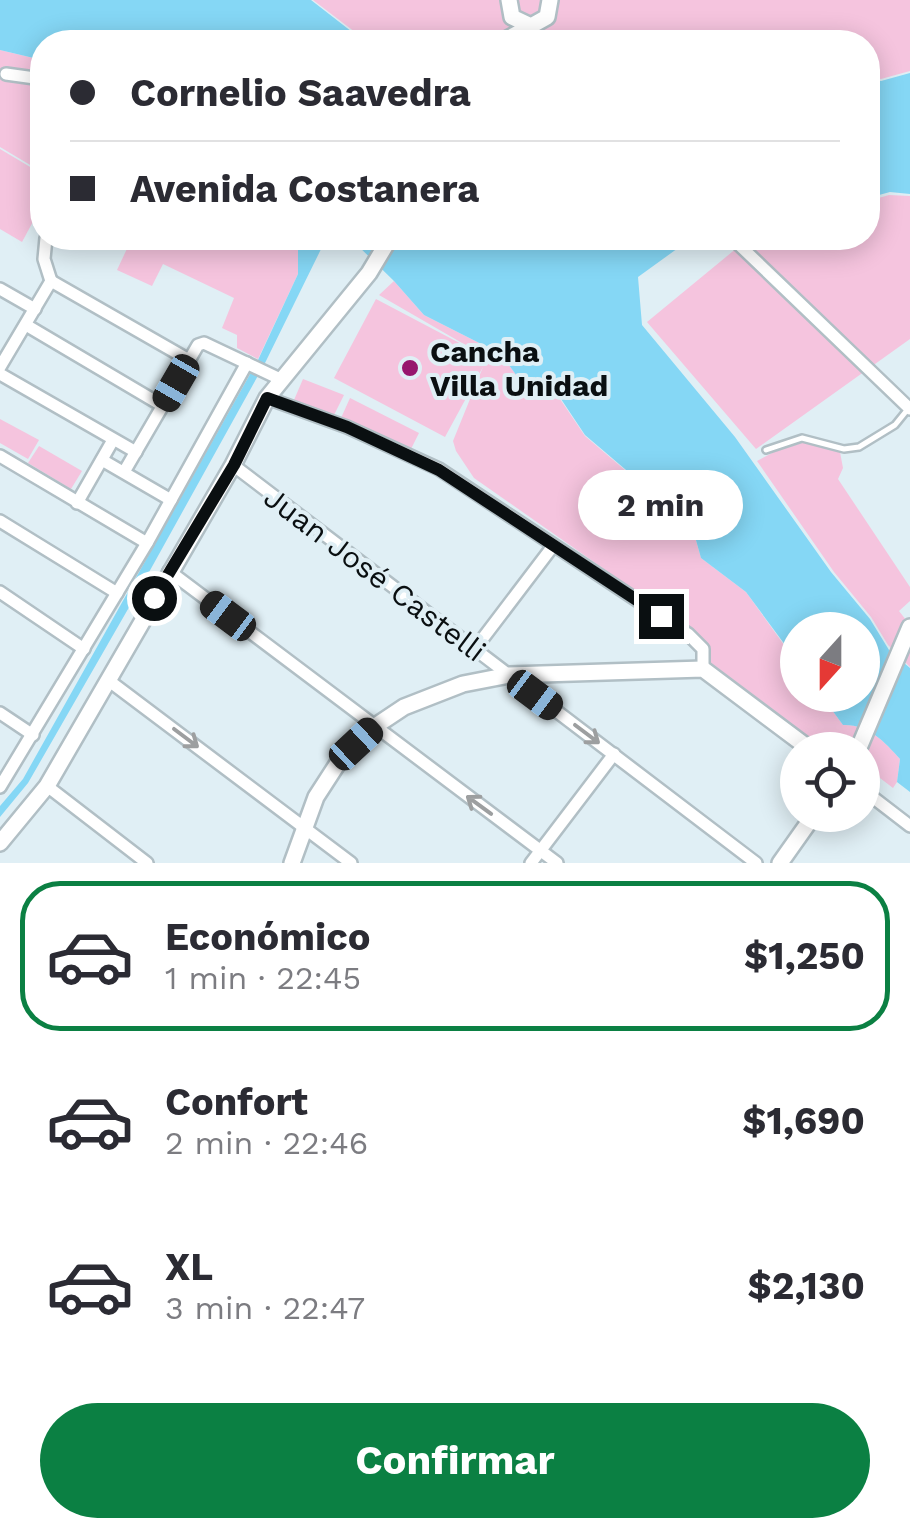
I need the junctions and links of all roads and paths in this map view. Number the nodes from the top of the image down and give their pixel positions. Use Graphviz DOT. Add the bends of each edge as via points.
graph roads {
  1 [pos="550,0"];
  2 [pos="509,5"];
  3 [pos="531,26"];
  4 [pos="504,30"];
  5 [pos="524,30"];
  6 [pos="6,74"];
  7 [pos="30,77"];
  8 [pos="44,250"];
  9 [pos="383,250"];
  10 [pos="744,250"];
  11 [pos="51,280"];
  12 [pos="0,288"];
  13 [pos="34,309"];
  14 [pos="26,325"];
  15 [pos="4,352"];
  16 [pos="189,360"];
  17 [pos="247,363"];
  18 [pos="0,370"];
  19 [pos="273,376"];
  20 [pos="267,398"];
  21 [pos="162,406"];
  22 [pos="909,409"];
  23 [pos="114,440"];
  24 [pos="766,450"];
  25 [pos="136,452"];
  26 [pos="0,456"];
  27 [pos="102,460"];
  28 [pos="234,465"];
  29 [pos="124,472"];
  30 [pos="171,500"];
  31 [pos="76,503"];
  32 [pos="0,521"];
  33 [pos="147,544"];
  34 [pos="554,546"];
  35 [pos="169,571"];
  36 [pos="0,592"];
  37 [pos="118,594"];
  38 [pos="910,627"];
  39 [pos="84,648"];
  40 [pos="474,650"];
  41 [pos="703,669"];
  42 [pos="509,675"];
  43 [pos="108,680"];
  44 [pos="0,714"];
  45 [pos="374,727"];
  46 [pos="786,732"];
  47 [pos="866,732"];
  48 [pos="33,735"];
  49 [pos="614,754"];
  50 [pos="47,786"];
  51 [pos="0,787"];
  52 [pos="880,804"];
  53 [pos="304,826"];
  54 [pos="910,826"];
  55 [pos="802,832"];
  56 [pos="0,843"];
  57 [pos="541,850"];
  58 [pos="147,863"];
  59 [pos="292,863"];
  60 [pos="351,863"];
  61 [pos="532,863"];
  62 [pos="557,863"];
  63 [pos="756,863"];
  64 [pos="780,863"];
  1 -- 3 [label="street" via="547,17"];
  2 -- 3 [label="street" via="518,22"];
  2 -- 4 [label="street"];
  3 -- 5 [label="street"];
  6 -- 7 [label="street"];
  8 -- 11 [label="street"];
  9 -- 19 [label="street"];
  10 -- 22 [label="street"];
  11 -- 13 [label="street"];
  11 -- 16 [label="street"];
  12 -- 13 [label="street"];
  13 -- 14 [label="street"];
  14 -- 15 [label="street"];
  14 -- 21 [label="street"];
  15 -- 18 [label="street"];
  16 -- 17 [label="street" via="204,343"];
  16 -- 21 [label="street"];
  17 -- 19 [label="street"];
  17 -- 30 [label="street"];
  18 -- 23 [label="street"];
  19 -- 20 [label="street"];
  20 -- 28 [label="street"];
  20 -- 34 [label="street" via="439,470"];
  21 -- 25 [label="street"];
  22 -- 24 [label="lane" via="859,447 802,438"];
  23 -- 25 [label="street"];
  23 -- 27 [label="street"];
  25 -- 29 [label="street"];
  26 -- 31 [label="street"];
  27 -- 29 [label="street"];
  27 -- 31 [label="street"];
  28 -- 35 [label="street"];
  28 -- 40 [label="street, Juan José Castelli"];
  29 -- 30 [label="street"];
  30 -- 33 [label="street"];
  31 -- 33 [label="street"];
  32 -- 37 [label="street"];
  33 -- 37 [label="street"];
  34 -- 40 [label="street"];
  34 -- 41 [label="street" via="688,634 703,649"];
  35 -- 43 [label="street"];
  35 -- 45 [label="street"];
  36 -- 39 [label="street"];
  37 -- 39 [label="street"];
  38 -- 47 [label="street"];
  39 -- 48 [label="street"];
  40 -- 42 [label="street, Juan José Castelli"];
  41 -- 42 [label="street"];
  41 -- 46 [label="street"];
  42 -- 45 [label="street" via="437,692"];
  42 -- 49 [label="street, Juan José Castelli, one-way"];
  43 -- 50 [label="street"];
  43 -- 53 [label="street, one-way"];
  44 -- 48 [label="street"];
  45 -- 53 [label="street" via="324,781"];
  57 -- 45 [label="street, one-way"];
  48 -- 51 [label="street"];
  49 -- 57 [label="street"];
  49 -- 63 [label="street, Juan José Castelli"];
  50 -- 56 [label="street"];
  50 -- 58 [label="street"];
  52 -- 54 [label="street"];
  53 -- 59 [label="street"];
  53 -- 60 [label="street"];
  55 -- 64 [label="street"];
  57 -- 61 [label="street"];
  57 -- 62 [label="street"];
}
